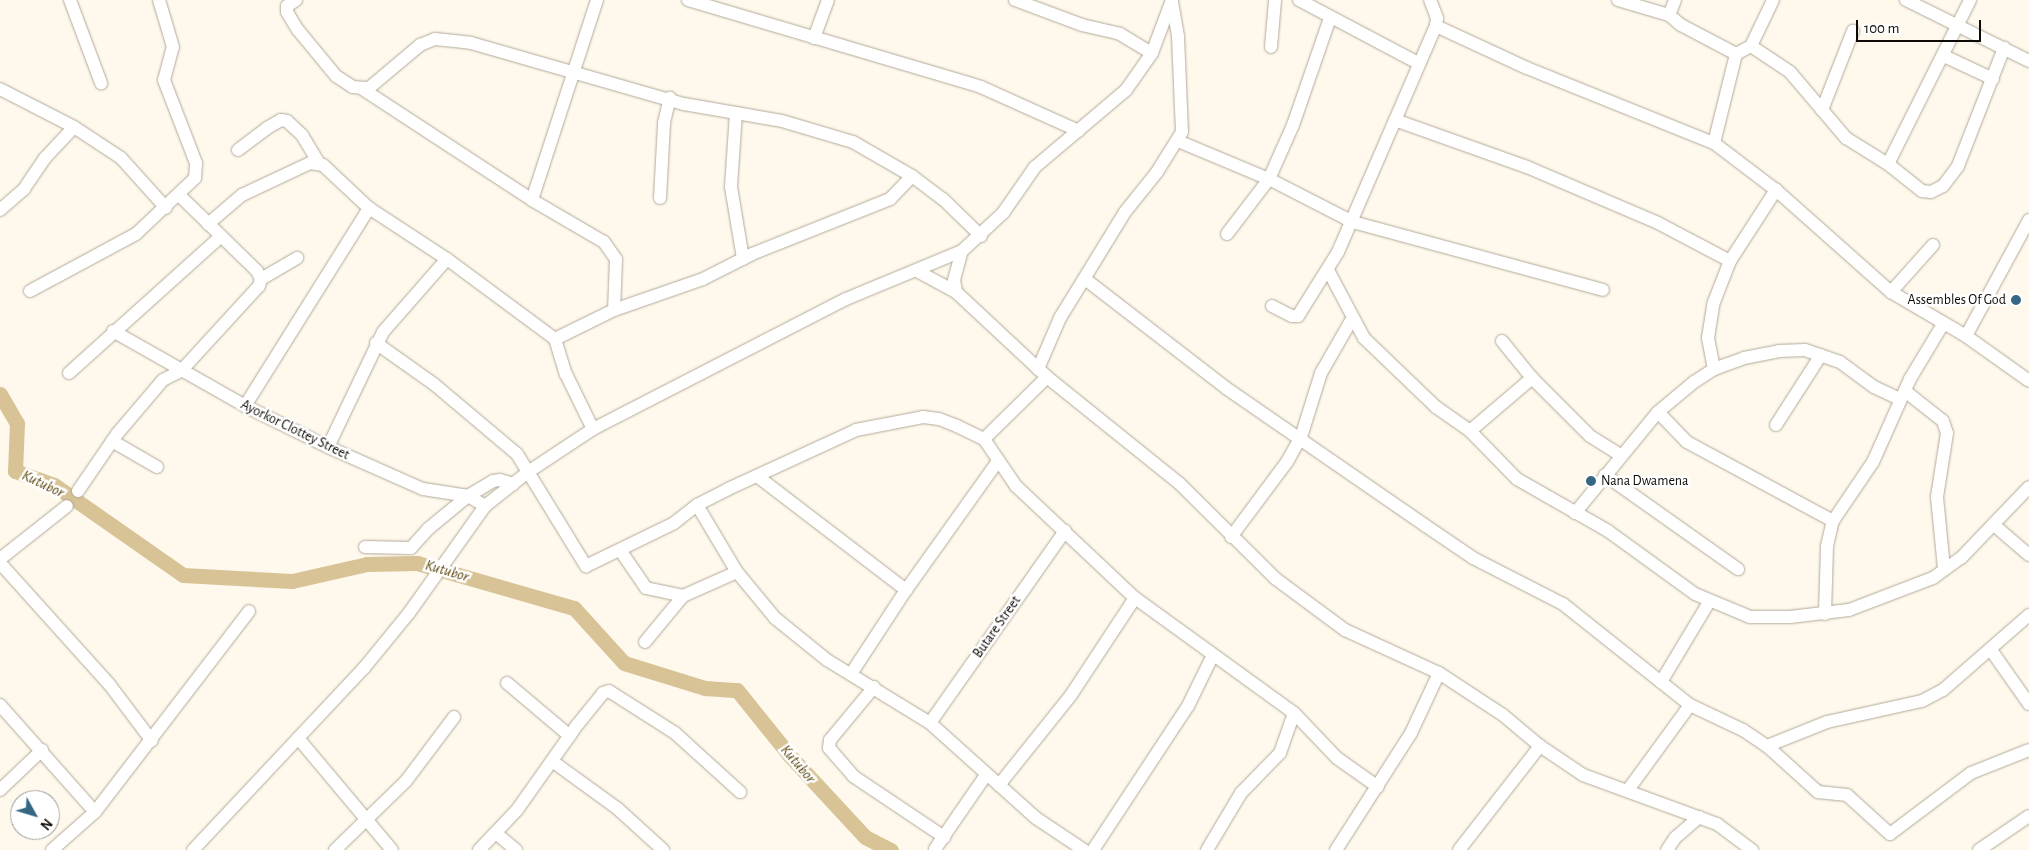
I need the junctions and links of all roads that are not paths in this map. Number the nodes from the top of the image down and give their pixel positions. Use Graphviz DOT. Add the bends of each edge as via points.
graph roads {
  1 [pos="70,0"];
  2 [pos="159,0"];
  3 [pos="296,0"];
  4 [pos="598,0"];
  5 [pos="688,0"];
  6 [pos="828,0"];
  7 [pos="1016,0"];
  8 [pos="1171,0"];
  9 [pos="1275,0"];
  10 [pos="1299,0"];
  11 [pos="1430,0"];
  12 [pos="1618,0"];
  13 [pos="1675,0"];
  14 [pos="1773,0"];
  15 [pos="1906,0"];
  16 [pos="1970,0"];
  17 [pos="1033,3"];
  18 [pos="1669,15"];
  19 [pos="1330,18"];
  20 [pos="1959,25"];
  21 [pos="1436,26"];
  22 [pos="1854,32"];
  23 [pos="814,38"];
  24 [pos="1751,46"];
  25 [pos="1271,47"];
  26 [pos="2004,48"];
  27 [pos="1152,53"];
  28 [pos="1736,54"];
  29 [pos="1944,56"];
  30 [pos="2029,60"];
  31 [pos="1418,63"];
  32 [pos="572,70"];
  33 [pos="1993,79"];
  34 [pos="101,83"];
  35 [pos="361,88"];
  36 [pos="0,89"];
  37 [pos="670,98"];
  38 [pos="1822,110"];
  39 [pos="736,113"];
  40 [pos="1395,120"];
  41 [pos="74,127"];
  42 [pos="1079,131"];
  43 [pos="1178,141"];
  44 [pos="1714,142"];
  45 [pos="238,150"];
  46 [pos="318,162"];
  47 [pos="1888,164"];
  48 [pos="912,176"];
  49 [pos="1269,178"];
  50 [pos="1776,190"];
  51 [pos="179,195"];
  52 [pos="660,198"];
  53 [pos="532,200"];
  54 [pos="166,208"];
  55 [pos="369,208"];
  56 [pos="0,210"];
  57 [pos="2029,220"];
  58 [pos="1353,222"];
  59 [pos="208,224"];
  60 [pos="1227,234"];
  61 [pos="981,236"];
  62 [pos="220,237"];
  63 [pos="1933,245"];
  64 [pos="962,252"];
  65 [pos="297,258"];
  66 [pos="447,259"];
  67 [pos="743,259"];
  68 [pos="1730,261"];
  69 [pos="1328,270"];
  70 [pos="917,271"];
  71 [pos="261,279"];
  72 [pos="1085,279"];
  73 [pos="1603,290"];
  74 [pos="30,291"];
  75 [pos="956,292"];
  76 [pos="1891,292"];
  77 [pos="1272,306"];
  78 [pos="614,310"];
  79 [pos="1352,319"];
  80 [pos="1943,324"];
  81 [pos="113,332"];
  82 [pos="1966,336"];
  83 [pos="555,339"];
  84 [pos="1502,341"];
  85 [pos="376,343"];
  86 [pos="1821,355"];
  87 [pos="1714,370"];
  88 [pos="181,371"];
  89 [pos="69,373"];
  90 [pos="1043,373"];
  91 [pos="1532,378"];
  92 [pos="2029,381"];
  93 [pos="1903,395"];
  94 [pos="244,406"];
  95 [pos="1658,412"];
  96 [pos="1776,425"];
  97 [pos="593,429"];
  98 [pos="1470,431"];
  99 [pos="1301,437"];
  100 [pos="984,439"];
  101 [pos="112,441"];
  102 [pos="328,447"];
  103 [pos="1621,455"];
  104 [pos="998,461"];
  105 [pos="157,467"];
  106 [pos="528,472"];
  107 [pos="1605,475"];
  108 [pos="757,476"];
  109 [pos="513,484"];
  110 [pos="2029,487"];
  111 [pos="78,491"];
  112 [pos="468,496"];
  113 [pos="697,505"];
  114 [pos="67,506"];
  115 [pos="485,506"];
  116 [pos="1575,512"];
  117 [pos="1833,521"];
  118 [pos="1994,525"];
  119 [pos="1065,531"];
  120 [pos="1232,537"];
  121 [pos="365,547"];
  122 [pos="620,550"];
  123 [pos="2029,555"];
  124 [pos="0,559"];
  125 [pos="0,563"];
  126 [pos="1738,569"];
  127 [pos="1944,569"];
  128 [pos="737,572"];
  129 [pos="906,590"];
  130 [pos="683,596"];
  131 [pos="1135,598"];
  132 [pos="1709,602"];
  133 [pos="249,611"];
  134 [pos="1825,614"];
  135 [pos="2029,615"];
  136 [pos="645,642"];
  137 [pos="1991,650"];
  138 [pos="1213,655"];
  139 [pos="1439,673"];
  140 [pos="851,674"];
  141 [pos="1661,682"];
  142 [pos="507,683"];
  143 [pos="874,687"];
  144 [pos="2029,704"];
  145 [pos="0,705"];
  146 [pos="1690,705"];
  147 [pos="1294,713"];
  148 [pos="454,717"];
  149 [pos="930,723"];
  150 [pos="570,736"];
  151 [pos="298,738"];
  152 [pos="152,741"];
  153 [pos="1540,746"];
  154 [pos="1768,746"];
  155 [pos="42,750"];
  156 [pos="2029,750"];
  157 [pos="552,762"];
  158 [pos="986,775"];
  159 [pos="999,785"];
  160 [pos="1378,787"];
  161 [pos="0,790"];
  162 [pos="1628,790"];
  163 [pos="740,792"];
  164 [pos="95,812"];
  165 [pos="2029,816"];
  166 [pos="1699,817"];
  167 [pos="369,820"];
  168 [pos="496,834"];
  169 [pos="940,845"];
  170 [pos="52,850"];
  171 [pos="193,850"];
  172 [pos="335,850"];
  173 [pos="392,850"];
  174 [pos="479,850"];
  175 [pos="516,850"];
  176 [pos="663,850"];
  177 [pos="1084,850"];
  178 [pos="1093,850"];
  179 [pos="1207,850"];
  180 [pos="1336,850"];
  181 [pos="1459,850"];
  182 [pos="1667,850"];
  183 [pos="1752,850"];
  184 [pos="1979,850"];
  1 -- 34 [label="street"];
  2 -- 51 [label="street" via="173,47 164,80 198,170"];
  3 -- 35 [label="street" via="287,6 287,12 298,30 336,76 345,84"];
  4 -- 32 [label="street"];
  5 -- 23 [label="street"];
  6 -- 23 [label="street"];
  7 -- 17 [label="street"];
  8 -- 27 [label="street"];
  8 -- 43 [label="street" via="1178,36 1184,119"];
  9 -- 25 [label="street"];
  10 -- 19 [label="street"];
  11 -- 21 [label="street" via="1437,18"];
  12 -- 18 [label="street"];
  13 -- 18 [label="street"];
  14 -- 24 [label="street"];
  15 -- 20 [label="street"];
  16 -- 20 [label="street"];
  17 -- 27 [label="street" via="1082,26 1120,34"];
  18 -- 28 [label="street"];
  19 -- 31 [label="street"];
  19 -- 49 [label="street" via="1296,116"];
  20 -- 26 [label="street"];
  20 -- 29 [label="street"];
  21 -- 31 [label="street"];
  21 -- 44 [label="street" via="1528,68"];
  22 -- 38 [label="street"];
  23 -- 42 [label="street" via="981,88"];
  24 -- 28 [label="street"];
  24 -- 38 [label="street" via="1790,72"];
  26 -- 30 [label="street"];
  26 -- 33 [label="street"];
  27 -- 42 [label="street" via="1126,90"];
  28 -- 44 [label="street"];
  29 -- 33 [label="street"];
  29 -- 47 [label="street"];
  31 -- 40 [label="street"];
  32 -- 35 [label="street" via="471,43 435,39 420,45 369,88"];
  32 -- 37 [label="street"];
  32 -- 53 [label="street"];
  33 -- 47 [label="street" via="1958,166 1942,186 1932,192 1922,191"];
  35 -- 53 [label="street"];
  36 -- 41 [label="street"];
  37 -- 39 [label="street" via="684,104"];
  37 -- 52 [label="street" via="664,123"];
  38 -- 47 [label="street" via="1846,138"];
  39 -- 48 [label="street" via="829,132 874,152"];
  39 -- 67 [label="street" via="731,187"];
  40 -- 58 [label="street"];
  40 -- 68 [label="street" via="1527,166 1658,223"];
  41 -- 54 [label="street" via="132,167"];
  41 -- 56 [label="street" via="45,158 24,189"];
  42 -- 61 [label="street" via="1035,167 1003,213"];
  43 -- 49 [label="street"];
  43 -- 72 [label="street" via="1125,212"];
  44 -- 50 [label="street"];
  45 -- 46 [label="street" via="274,124 287,121 302,135"];
  46 -- 55 [label="street"];
  46 -- 59 [label="street" via="242,195"];
  48 -- 61 [label="street" via="943,199"];
  48 -- 67 [label="street" via="890,199"];
  49 -- 58 [label="street"];
  49 -- 60 [label="street"];
  50 -- 68 [label="street"];
  50 -- 76 [label="street"];
  51 -- 54 [label="street"];
  51 -- 59 [label="street"];
  53 -- 78 [label="street" via="596,236 611,250 617,270"];
  54 -- 74 [label="street" via="136,234"];
  55 -- 66 [label="street"];
  55 -- 94 [label="street"];
  57 -- 82 [label="street"];
  58 -- 69 [label="street"];
  58 -- 73 [label="street"];
  59 -- 62 [label="street"];
  61 -- 64 [label="street"];
  62 -- 71 [label="street"];
  62 -- 81 [label="street"];
  63 -- 76 [label="street"];
  64 -- 70 [label="street"];
  64 -- 75 [label="street" via="954,280"];
  65 -- 71 [label="street"];
  66 -- 83 [label="street"];
  66 -- 85 [label="street"];
  67 -- 78 [label="street" via="703,279"];
  68 -- 87 [label="street" via="1714,302 1708,338"];
  69 -- 77 [label="street" via="1298,316"];
  69 -- 79 [label="street"];
  70 -- 75 [label="street"];
  70 -- 97 [label="street" via="846,299"];
  71 -- 88 [label="street" via="259,286"];
  72 -- 90 [label="street" via="1052,332"];
  72 -- 99 [label="street" via="1226,388"];
  75 -- 90 [label="street"];
  76 -- 80 [label="street"];
  78 -- 83 [label="street"];
  79 -- 98 [label="street" via="1364,338 1400,374 1436,407"];
  79 -- 99 [label="street" via="1321,373"];
  80 -- 82 [label="street"];
  80 -- 93 [label="street"];
  81 -- 88 [label="street, Ayorkor Clottey Street"];
  81 -- 89 [label="street"];
  82 -- 92 [label="street"];
  83 -- 97 [label="street" via="566,374"];
  84 -- 91 [label="street"];
  85 -- 102 [label="street"];
  85 -- 106 [label="street" via="435,385 517,454"];
  86 -- 87 [label="street" via="1805,350 1779,351"];
  86 -- 93 [label="street" via="1852,369 1874,387"];
  86 -- 96 [label="street"];
  87 -- 95 [label="street"];
  88 -- 94 [label="street, Ayorkor Clottey Street"];
  88 -- 101 [label="street" via="163,380"];
  90 -- 100 [label="street"];
  90 -- 120 [label="street" via="1179,483"];
  91 -- 98 [label="street"];
  91 -- 103 [label="street" via="1590,436"];
  93 -- 117 [label="street" via="1873,462"];
  93 -- 127 [label="street" via="1943,421 1948,433 1937,497"];
  94 -- 102 [label="street, Ayorkor Clottey Street"];
  95 -- 103 [label="street"];
  95 -- 117 [label="street" via="1687,442"];
  97 -- 106 [label="street"];
  98 -- 116 [label="street" via="1517,479"];
  99 -- 120 [label="street" via="1267,492"];
  99 -- 141 [label="street" via="1473,558 1537,589 1578,615"];
  100 -- 104 [label="street"];
  100 -- 108 [label="street" via="940,418 882,423 819,445"];
  101 -- 105 [label="street"];
  101 -- 111 [label="street"];
  102 -- 112 [label="street, Ayorkor Clottey Street" via="423,489"];
  103 -- 107 [label="street"];
  104 -- 119 [label="street" via="1016,486"];
  104 -- 129 [label="street"];
  106 -- 109 [label="street"];
  106 -- 122 [label="street" via="581,563 591,565"];
  107 -- 116 [label="street"];
  107 -- 126 [label="street"];
  108 -- 113 [label="street"];
  108 -- 129 [label="street"];
  109 -- 112 [label="street" via="493,481"];
  109 -- 115 [label="street"];
  110 -- 118 [label="street"];
  112 -- 115 [label="street, Ayorkor Clottey Street"];
  112 -- 121 [label="street" via="428,529 411,548"];
  113 -- 122 [label="street" via="674,523"];
  113 -- 128 [label="street"];
  114 -- 124 [label="street"];
  115 -- 151 [label="street" via="409,613"];
  116 -- 132 [label="street" via="1617,537"];
  117 -- 134 [label="street" via="1827,546"];
  118 -- 123 [label="street"];
  118 -- 127 [label="street" via="1961,558"];
  119 -- 131 [label="street"];
  119 -- 149 [label="street, Butare Street"];
  120 -- 139 [label="street" via="1276,578 1344,630"];
  122 -- 130 [label="street" via="646,588"];
  125 -- 152 [label="street" via="109,684"];
  127 -- 134 [label="street" via="1933,578 1849,610"];
  128 -- 130 [label="street"];
  128 -- 140 [label="street" via="775,618 827,660"];
  129 -- 140 [label="street"];
  130 -- 136 [label="street"];
  131 -- 138 [label="street"];
  131 -- 159 [label="street" via="1071,695"];
  132 -- 134 [label="street" via="1750,617"];
  132 -- 141 [label="street"];
  133 -- 152 [label="street"];
  135 -- 137 [label="street"];
  137 -- 144 [label="street"];
  137 -- 154 [label="street" via="1943,690 1922,700 1827,722"];
  138 -- 147 [label="street"];
  138 -- 178 [label="street" via="1188,706"];
  139 -- 153 [label="street" via="1503,715"];
  139 -- 160 [label="street" via="1422,714"];
  140 -- 143 [label="street"];
  141 -- 146 [label="street"];
  142 -- 150 [label="street"];
  143 -- 149 [label="street"];
  143 -- 169 [label="street" via="830,740 829,748 853,776"];
  145 -- 155 [label="street"];
  146 -- 154 [label="street" via="1743,730"];
  146 -- 162 [label="street"];
  147 -- 160 [label="street" via="1337,758"];
  147 -- 179 [label="street" via="1280,753 1240,793"];
  148 -- 167 [label="street" via="406,781"];
  149 -- 158 [label="street"];
  150 -- 157 [label="street"];
  150 -- 163 [label="street" via="603,693 609,691 675,733"];
  151 -- 167 [label="street"];
  151 -- 171 [label="street"];
  152 -- 164 [label="street"];
  153 -- 162 [label="street" via="1583,775"];
  153 -- 181 [label="street"];
  154 -- 156 [label="street" via="1818,792 1847,795 1890,834 1971,773"];
  155 -- 161 [label="street"];
  155 -- 164 [label="street"];
  157 -- 168 [label="street"];
  157 -- 176 [label="street" via="618,809"];
  158 -- 159 [label="street"];
  158 -- 169 [label="street"];
  159 -- 177 [label="street" via="1036,818"];
  160 -- 180 [label="street"];
  162 -- 166 [label="street"];
  164 -- 170 [label="street"];
  165 -- 184 [label="street"];
  166 -- 182 [label="street" via="1675,838"];
  166 -- 183 [label="street" via="1717,824"];
  167 -- 172 [label="street"];
  167 -- 173 [label="street"];
  168 -- 174 [label="street"];
  168 -- 175 [label="street"];
}
